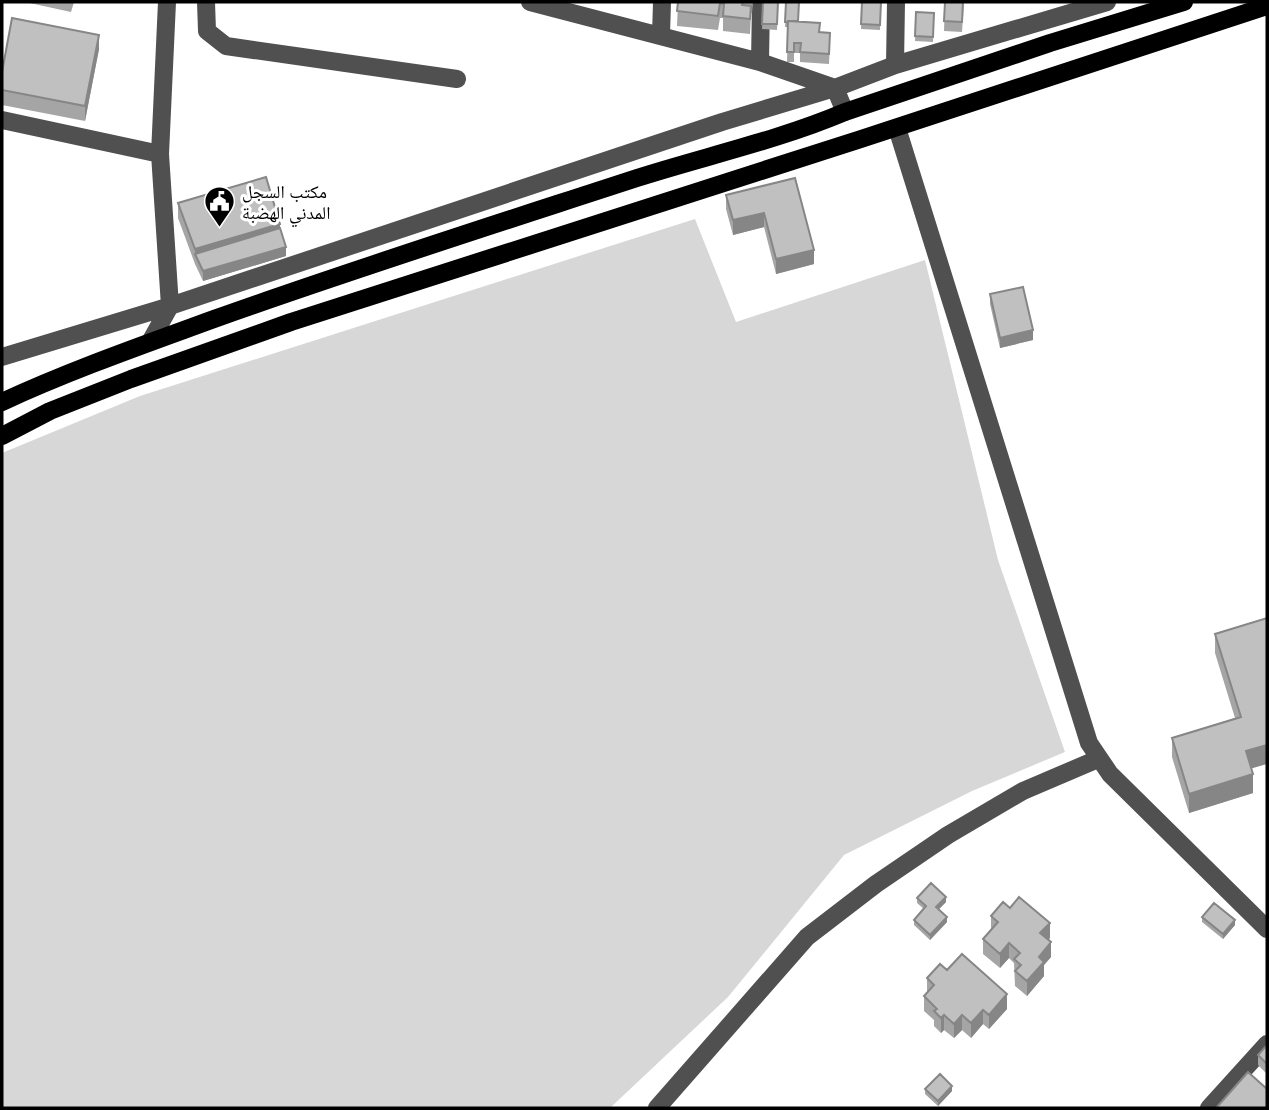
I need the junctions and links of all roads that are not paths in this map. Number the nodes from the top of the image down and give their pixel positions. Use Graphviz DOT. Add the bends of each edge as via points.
graph roads {
  1 [pos="167,2"];
  2 [pos="206,2"];
  3 [pos="530,2"];
  4 [pos="662,2"];
  5 [pos="761,2"];
  6 [pos="895,2"];
  7 [pos="1107,2"];
  8 [pos="1184,2"];
  9 [pos="551,4"];
  10 [pos="1267,6"];
  11 [pos="1050,10"];
  12 [pos="662,35"];
  13 [pos="760,62"];
  14 [pos="895,65"];
  15 [pos="457,79"];
  16 [pos="835,88"];
  17 [pos="845,112"];
  18 [pos="2,120"];
  19 [pos="897,128"];
  20 [pos="160,154"];
  21 [pos="278,296"];
  22 [pos="170,306"];
  23 [pos="291,322"];
  24 [pos="150,342"];
  25 [pos="2,357"];
  26 [pos="2,402"];
  27 [pos="2,436"];
  28 [pos="1098,759"];
  29 [pos="1267,929"];
  30 [pos="1267,1044"];
  31 [pos="1245,1071"];
  32 [pos="1260,1084"];
  33 [pos="657,1108"];
  34 [pos="1209,1108"];
  1 -- 20 [label="street"];
  2 -- 15 [label="street" via="207,31 226,46"];
  3 -- 9 [label="street"];
  4 -- 12 [label="street"];
  5 -- 13 [label="street"];
  6 -- 14 [label="street"];
  7 -- 11 [label="street"];
  8 -- 17 [label="main road"];
  9 -- 12 [label="street"];
  10 -- 19 [label="main road"];
  11 -- 14 [label="street"];
  12 -- 13 [label="street"];
  13 -- 16 [label="street"];
  14 -- 16 [label="street"];
  16 -- 17 [label="street"];
  16 -- 22 [label="street"];
  17 -- 21 [label="main road"];
  18 -- 20 [label="street"];
  19 -- 23 [label="main road"];
  19 -- 28 [label="street" via="1082,726"];
  20 -- 22 [label="street"];
  21 -- 23 [label="main road"];
  21 -- 24 [label="main road"];
  22 -- 24 [label="street"];
  22 -- 25 [label="street"];
  23 -- 27 [label="main road" via="50,411"];
  24 -- 26 [label="main road"];
  28 -- 29 [label="street"];
  28 -- 33 [label="street" via="1023,791 948,835 807,937"];
  30 -- 31 [label="street"];
  31 -- 32 [label="street"];
  31 -- 34 [label="street"];
}
